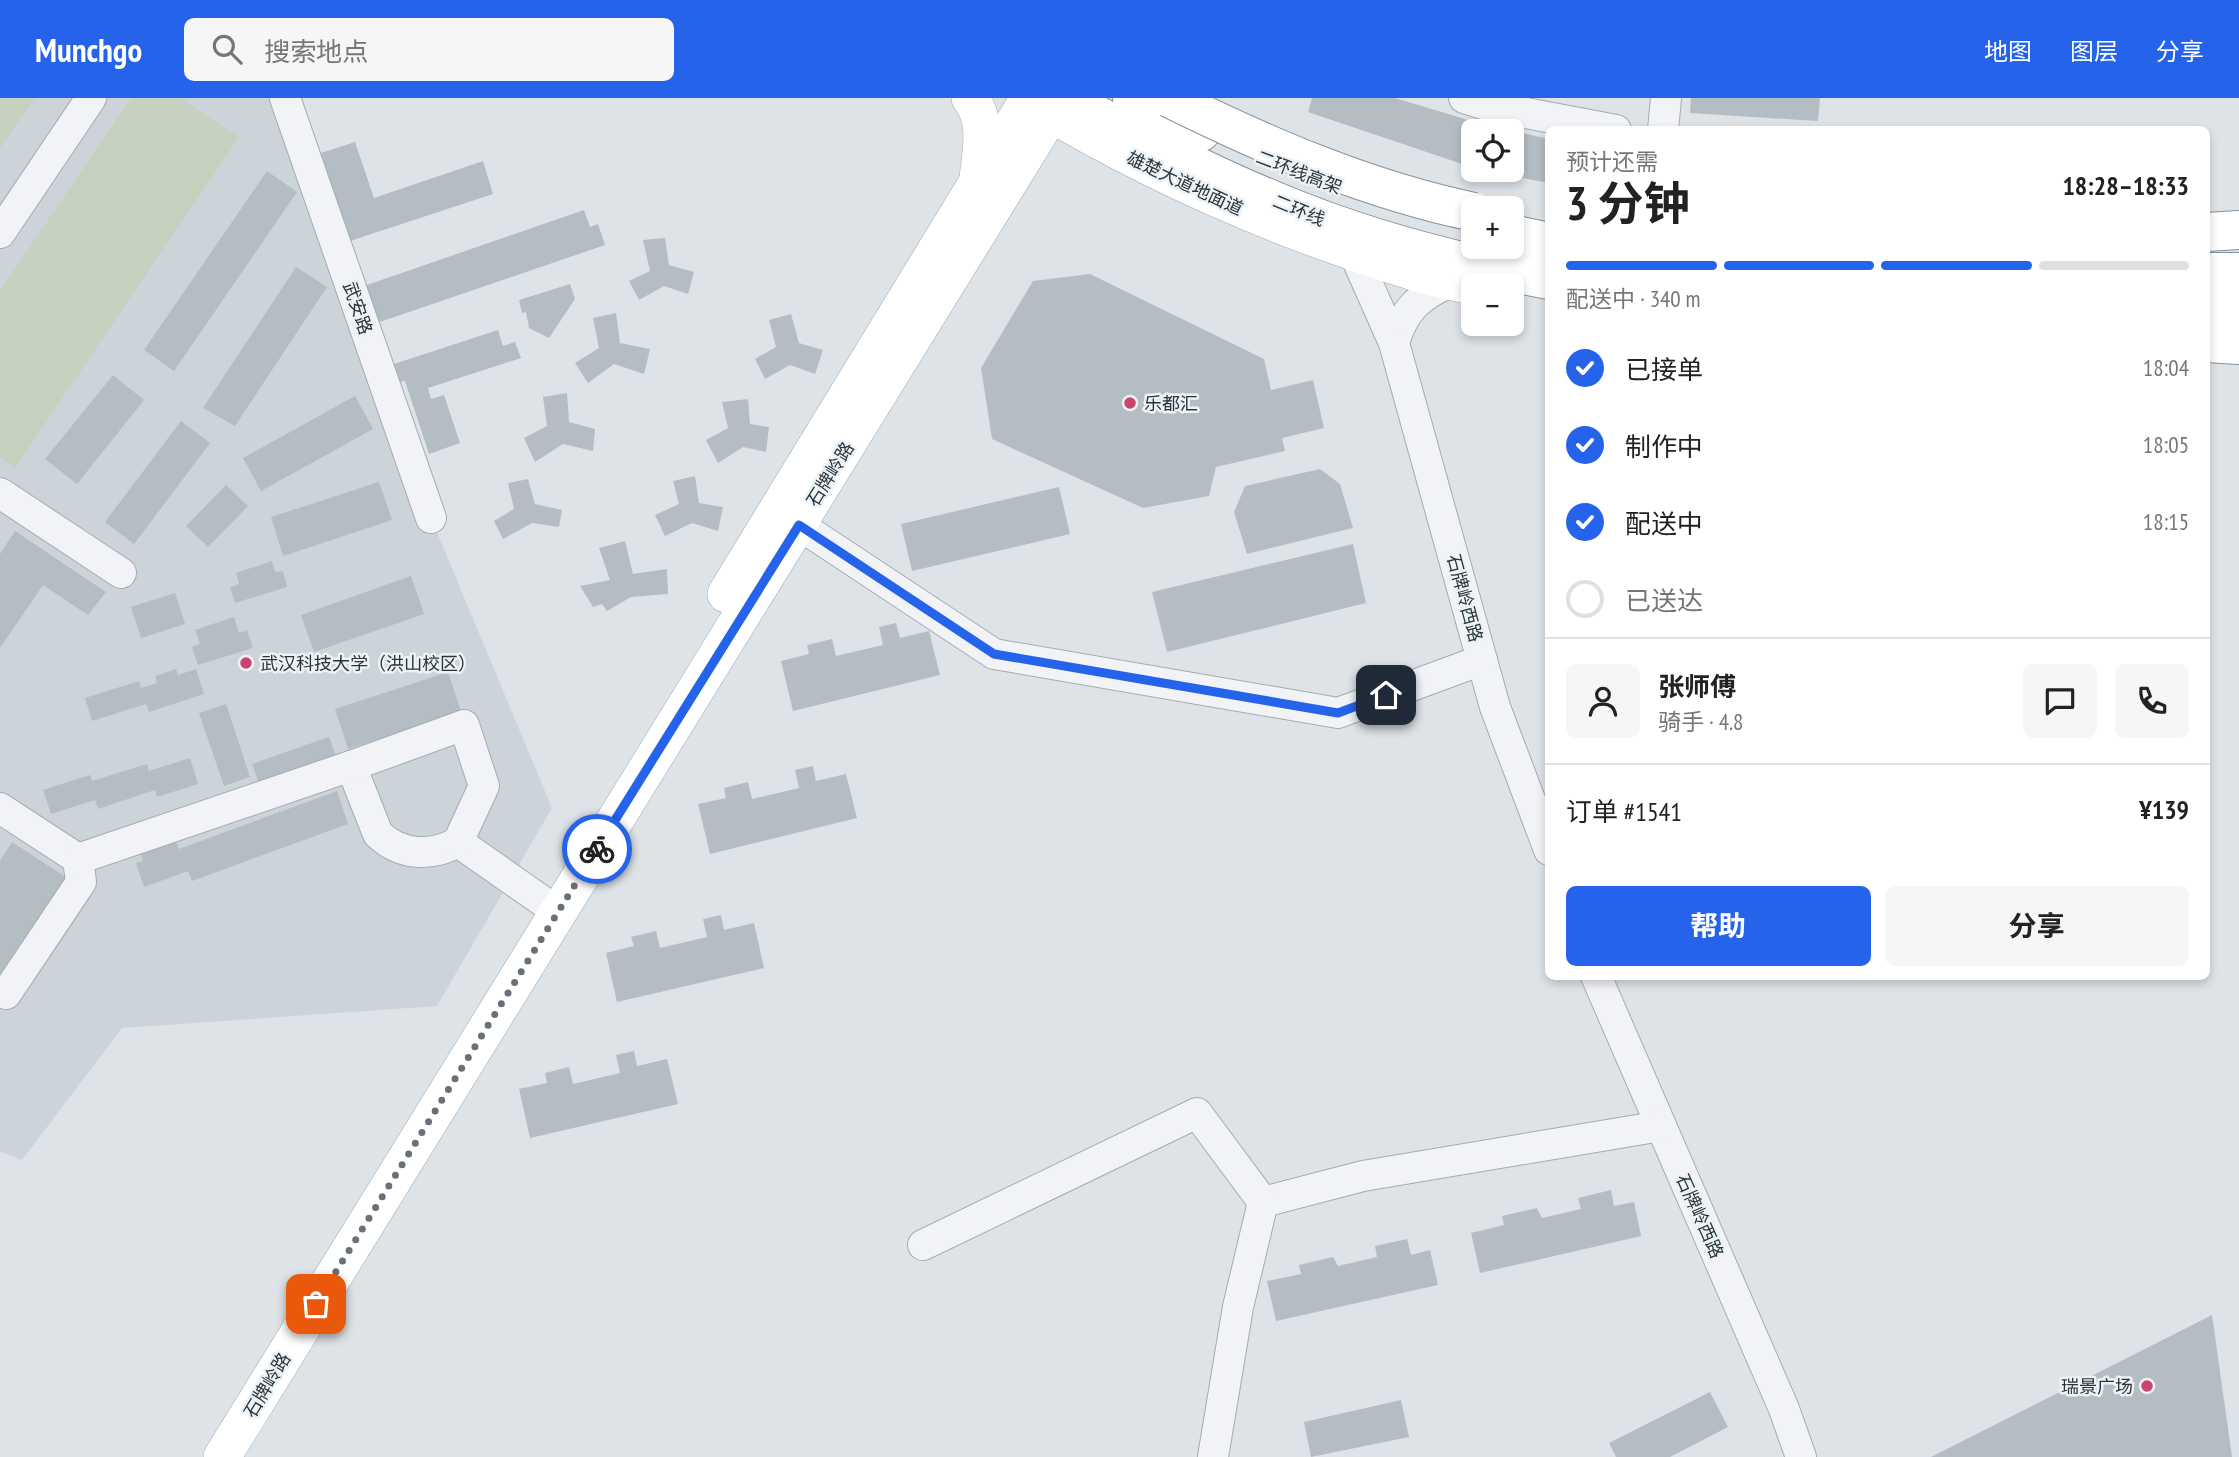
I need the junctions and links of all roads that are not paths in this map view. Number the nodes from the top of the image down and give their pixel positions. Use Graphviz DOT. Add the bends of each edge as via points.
graph roads {
  1 [pos="91,98"];
  2 [pos="285,98"];
  3 [pos="970,98"];
  4 [pos="1132,98"];
  5 [pos="1167,98"];
  6 [pos="1464,98"];
  7 [pos="1666,98"];
  8 [pos="1043,101"];
  9 [pos="1595,126"];
  10 [pos="1663,126"];
  11 [pos="978,181"];
  12 [pos="1461,208"];
  13 [pos="1524,222"];
  14 [pos="1461,223"];
  15 [pos="1545,226"];
  16 [pos="2239,230"];
  17 [pos="2210,232"];
  18 [pos="0,233"];
  19 [pos="1524,237"];
  20 [pos="1545,241"];
  21 [pos="1354,253"];
  22 [pos="2210,253"];
  23 [pos="2239,253"];
  24 [pos="2210,272"];
  25 [pos="2239,272"];
  26 [pos="1545,279"];
  27 [pos="1461,284"];
  28 [pos="1461,284"];
  29 [pos="1524,293"];
  30 [pos="1545,296"];
  31 [pos="2210,310"];
  32 [pos="2239,310"];
  33 [pos="2210,321"];
  34 [pos="2239,321"];
  35 [pos="2210,342"];
  36 [pos="1394,343"];
  37 [pos="2239,345"];
  38 [pos="1,497"];
  39 [pos="431,518"];
  40 [pos="799,525"];
  41 [pos="121,573"];
  42 [pos="1482,660"];
  43 [pos="351,766"];
  44 [pos="0,808"];
  45 [pos="1545,839"];
  46 [pos="458,842"];
  47 [pos="78,859"];
  48 [pos="549,906"];
  49 [pos="1598,980"];
  50 [pos="6,994"];
  51 [pos="1661,1126"];
  52 [pos="1263,1202"];
  53 [pos="923,1245"];
  54 [pos="197,1457"];
  55 [pos="222,1457"];
  56 [pos="1213,1457"];
  57 [pos="1801,1457"];
  1 -- 18 [label="street"];
  2 -- 39 [label="street, 武安路"];
  3 -- 11 [label="main road" via="977,106 982,131"];
  4 -- 14 [label="highway, 二环线高架" via="1219,141 1330,185"];
  5 -- 12 [label="highway, bridge" via="1374,186"];
  6 -- 9 [label="street"];
  7 -- 10 [label="street"];
  8 -- 11 [label="main road, 石牌岭路"];
  8 -- 21 [label="main road, 雄楚大道地面道" via="1153,170 1284,228"];
  8 -- 26 [label="highway, 二环线" via="1124,131 1331,223"];
  8 -- 40 [label="main road, 石牌岭路"];
  11 -- 48 [label="main road, 石牌岭路"];
  13 -- 15 [label="highway"];
  16 -- 17 [label="highway"];
  19 -- 20 [label="highway"];
  21 -- 27 [label="main road, 雄楚大道地面道"];
  21 -- 36 [label="street, 石牌岭西路"];
  22 -- 23 [label="main road"];
  24 -- 25 [label="highway"];
  28 -- 36 [label="street" via="1431,291 1402,317"];
  29 -- 30 [label="main road"];
  31 -- 32 [label="highway"];
  33 -- 34 [label="main road"];
  35 -- 37 [label="highway"];
  36 -- 42 [label="street, 石牌岭西路"];
  38 -- 41 [label="street"];
  40 -- 42 [label="street" via="994,654 1338,713"];
  40 -- 48 [label="main road, 石牌岭路"];
  42 -- 45 [label="street, 石牌岭西路"];
  43 -- 46 [label="street" via="378,834 386,842 426,854"];
  43 -- 46 [label="street" via="464,725 484,786"];
  43 -- 47 [label="street"];
  44 -- 47 [label="street"];
  46 -- 48 [label="street"];
  47 -- 50 [label="street" via="81,882"];
  48 -- 54 [label="main road, 石牌岭路"];
  48 -- 55 [label="main road, 石牌岭路"];
  49 -- 51 [label="street, 石牌岭西路"];
  51 -- 52 [label="street" via="1363,1176"];
  51 -- 57 [label="street, 石牌岭西路"];
  52 -- 53 [label="street" via="1197,1113"];
  52 -- 56 [label="street" via="1238,1307"];
}
